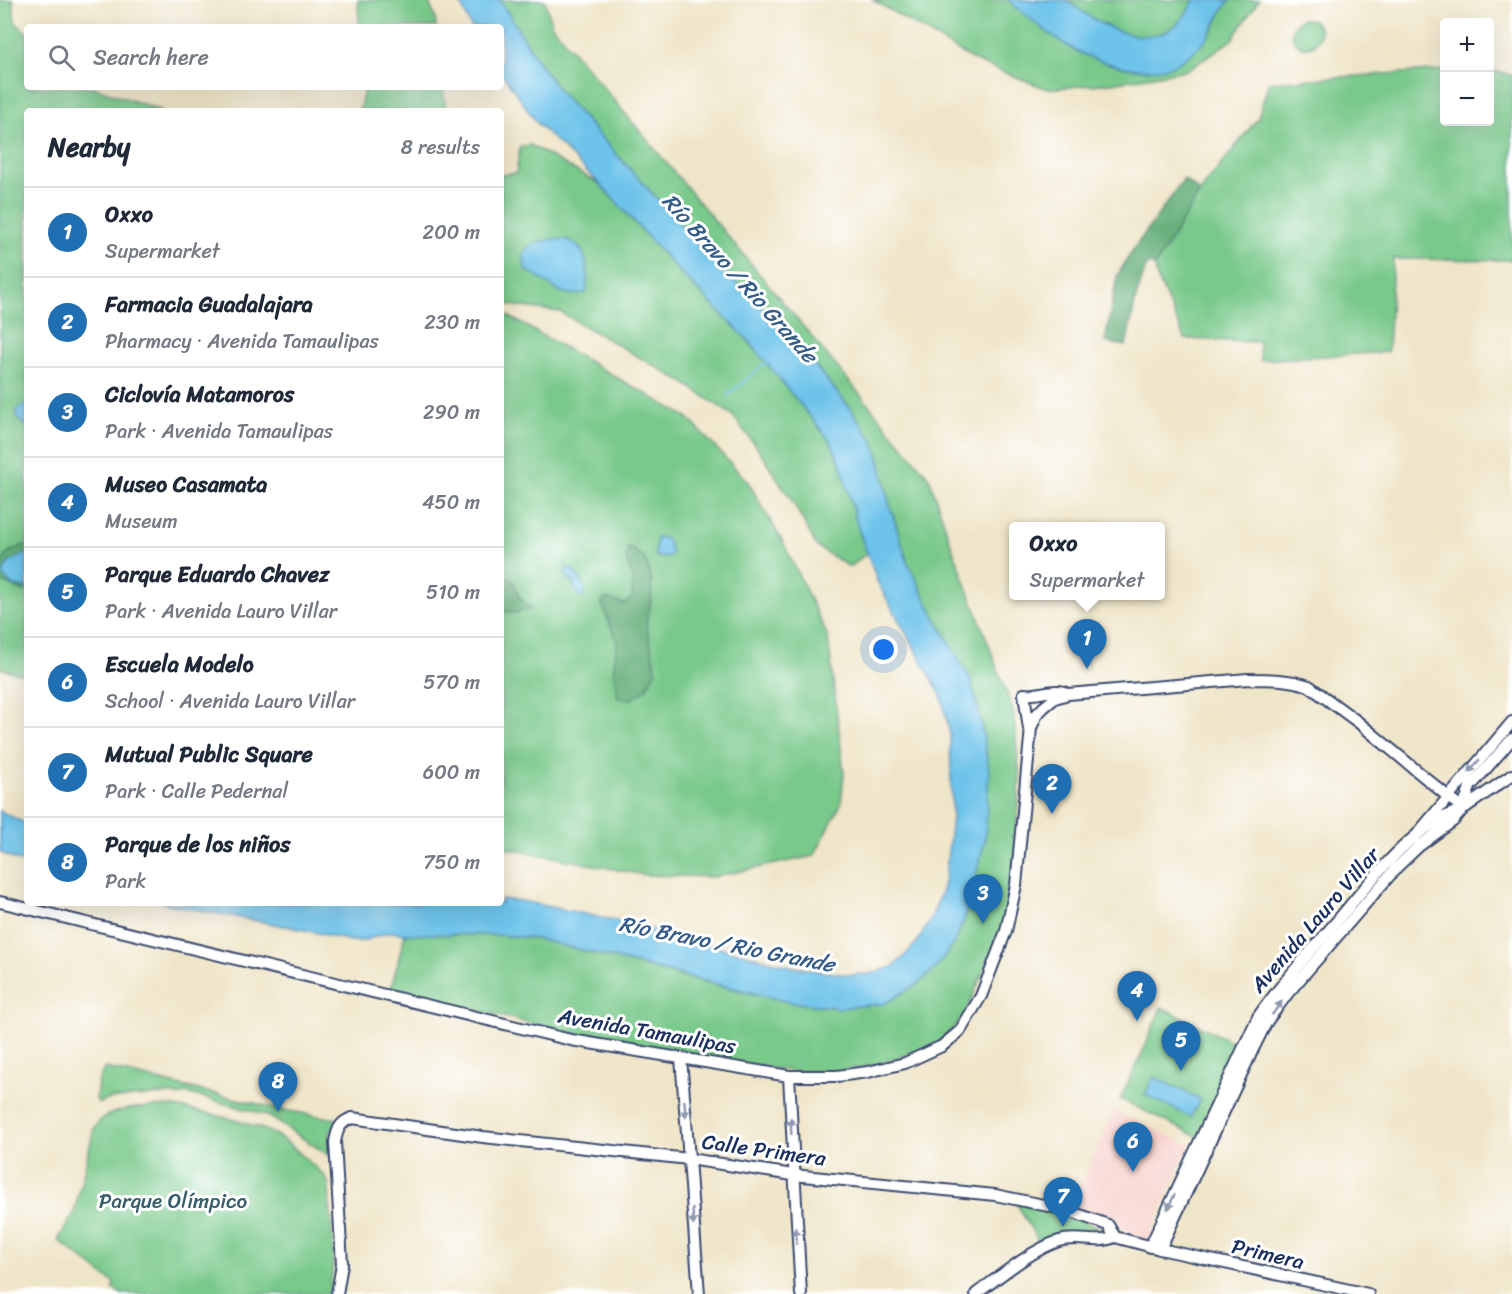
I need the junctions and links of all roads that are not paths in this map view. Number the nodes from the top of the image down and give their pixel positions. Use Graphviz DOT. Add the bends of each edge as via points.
graph roads {
  1 [pos="1068,694"];
  2 [pos="1510,727"];
  3 [pos="1030,738"];
  4 [pos="1512,739"];
  5 [pos="1512,775"];
  6 [pos="1448,796"];
  7 [pos="1463,809"];
  8 [pos="1416,836"];
  9 [pos="0,902"];
  10 [pos="681,1058"];
  11 [pos="789,1076"];
  12 [pos="689,1159"];
  13 [pos="793,1175"];
  14 [pos="1115,1237"];
  15 [pos="1155,1248"];
  16 [pos="337,1294"];
  17 [pos="699,1294"];
  18 [pos="801,1294"];
  19 [pos="976,1294"];
  20 [pos="1368,1294"];
  1 -- 3 [label="main road, Avenida Tamaulipas" via="1050,702 1037,714"];
  1 -- 3 [label="main road" via="1057,690 1024,693"];
  1 -- 6 [label="main road" via="1248,679 1303,684 1358,722"];
  2 -- 6 [label="main road, one-way"];
  3 -- 11 [label="main road, Avenida Tamaulipas" via="1012,906 992,970 969,1020 942,1046 889,1068 837,1076"];
  4 -- 7 [label="main road" via="1470,787"];
  5 -- 7 [label="main road, Avenida Lauro Villar"];
  6 -- 7 [label="main road"];
  6 -- 8 [label="main road"];
  7 -- 8 [label="main road, Avenida Lauro Villar" via="1448,814"];
  15 -- 7 [label="main road, Avenida Lauro Villar, one-way" via="1267,1022 1397,867"];
  8 -- 15 [label="main road, Avenida Lauro Villar, one-way" via="1275,992 1258,1017"];
  9 -- 10 [label="main road, Avenida Tamaulipas" via="568,1039"];
  10 -- 11 [label="main road, Avenida Tamaulipas"];
  10 -- 12 [label="main road, one-way"];
  13 -- 11 [label="main road, one-way"];
  12 -- 13 [label="main road, Calle Primera"];
  12 -- 16 [label="main road, Calle Primera" via="351,1118 339,1127 335,1142 342,1264"];
  12 -- 17 [label="main road, one-way"];
  13 -- 14 [label="main road, Calle Primera" via="1028,1201 1108,1225"];
  18 -- 13 [label="main road, one-way"];
  14 -- 15 [label="main road, Calle Primera"];
  14 -- 19 [label="main road" via="1058,1241"];
  15 -- 20 [label="main road, Primera"];
}
